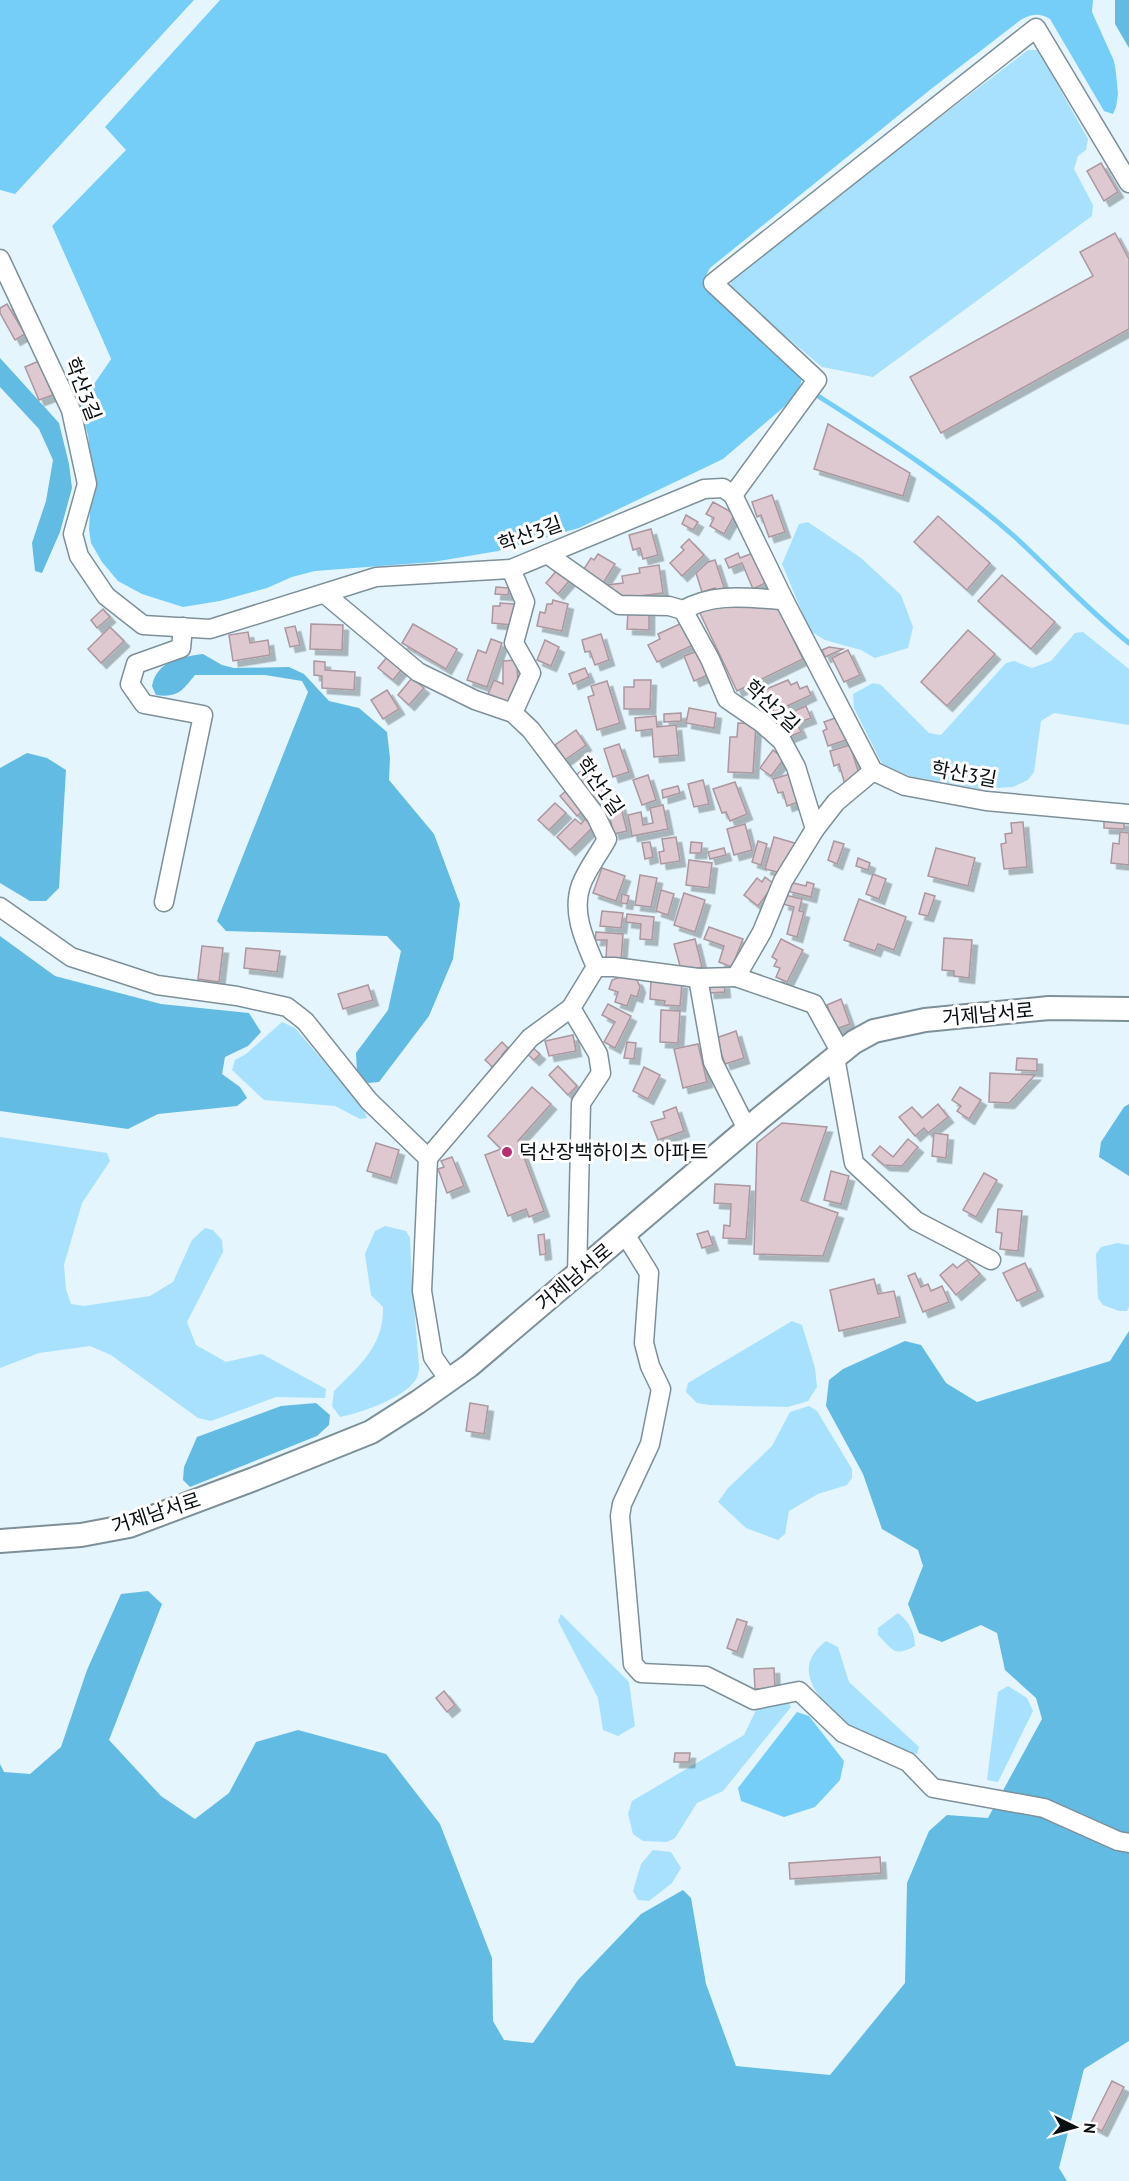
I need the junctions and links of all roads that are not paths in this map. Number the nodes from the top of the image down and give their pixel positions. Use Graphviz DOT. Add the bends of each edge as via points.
graph roads {
  1 [pos="1129,183"];
  2 [pos="0,259"];
  3 [pos="733,495"];
  4 [pos="547,554"];
  5 [pos="511,569"];
  6 [pos="325,594"];
  7 [pos="784,600"];
  8 [pos="683,610"];
  9 [pos="183,627"];
  10 [pos="513,713"];
  11 [pos="873,771"];
  12 [pos="1129,814"];
  13 [pos="815,828"];
  14 [pos="164,902"];
  15 [pos="0,907"];
  16 [pos="596,967"];
  17 [pos="736,977"];
  18 [pos="698,978"];
  19 [pos="571,1008"];
  20 [pos="1129,1009"];
  21 [pos="838,1055"];
  22 [pos="747,1129"];
  23 [pos="428,1158"];
  24 [pos="625,1234"];
  25 [pos="991,1260"];
  26 [pos="577,1275"];
  27 [pos="448,1380"];
  28 [pos="0,1541"];
  29 [pos="1129,1843"];
  1 -- 3 [label="street" via="1036,28 712,283 817,380"];
  2 -- 9 [label="street, 학산3길" via="71,410 87,484 73,534 80,556 106,596 143,625"];
  3 -- 4 [label="street, 학산3길" via="723,488 704,489"];
  3 -- 7 [label="street"];
  4 -- 5 [label="street, 학산3길"];
  4 -- 8 [label="street" via="619,604"];
  5 -- 6 [label="street, 학산3길" via="376,577"];
  5 -- 10 [label="street" via="525,602 514,643 531,673"];
  6 -- 9 [label="street, 학산3길" via="210,629"];
  6 -- 10 [label="street, 학산1길" via="418,672 475,700"];
  7 -- 8 [label="street" via="727,596 695,603"];
  7 -- 11 [label="street"];
  8 -- 13 [label="street, 학산2길" via="727,699 782,741 796,766"];
  9 -- 14 [label="street" via="181,648 136,664 130,684 144,704 203,715"];
  10 -- 16 [label="street, 학산1길" via="531,730 604,829 607,839 578,896 580,928"];
  11 -- 12 [label="street, 학산3길" via="905,786 986,801"];
  11 -- 13 [label="street" via="836,802"];
  13 -- 17 [label="street" via="783,881 762,932"];
  15 -- 23 [label="street" via="71,957 157,985 287,1007 305,1021 369,1101"];
  16 -- 18 [label="street"];
  16 -- 19 [label="street"];
  17 -- 18 [label="street"];
  17 -- 21 [label="street" via="814,1004"];
  18 -- 22 [label="street" via="713,1062"];
  19 -- 23 [label="street" via="530,1038"];
  19 -- 26 [label="street" via="598,1054 601,1073 581,1103"];
  20 -- 21 [label="main road, 거제남서로" via="1049,1008 925,1020 874,1031"];
  21 -- 22 [label="main road, 거제남서로"];
  21 -- 25 [label="street" via="854,1163 916,1221"];
  22 -- 24 [label="main road, 거제남서로"];
  23 -- 27 [label="street" via="422,1291 433,1357"];
  24 -- 26 [label="main road, 거제남서로"];
  24 -- 29 [label="street" via="649,1273 644,1343 661,1389 650,1444 620,1516 633,1664 641,1672 706,1676 754,1700 799,1691 843,1733 908,1762 933,1788 1044,1808"];
  26 -- 27 [label="main road, 거제남서로"];
  27 -- 28 [label="main road, 거제남서로" via="371,1432 129,1526 81,1535"];
}
